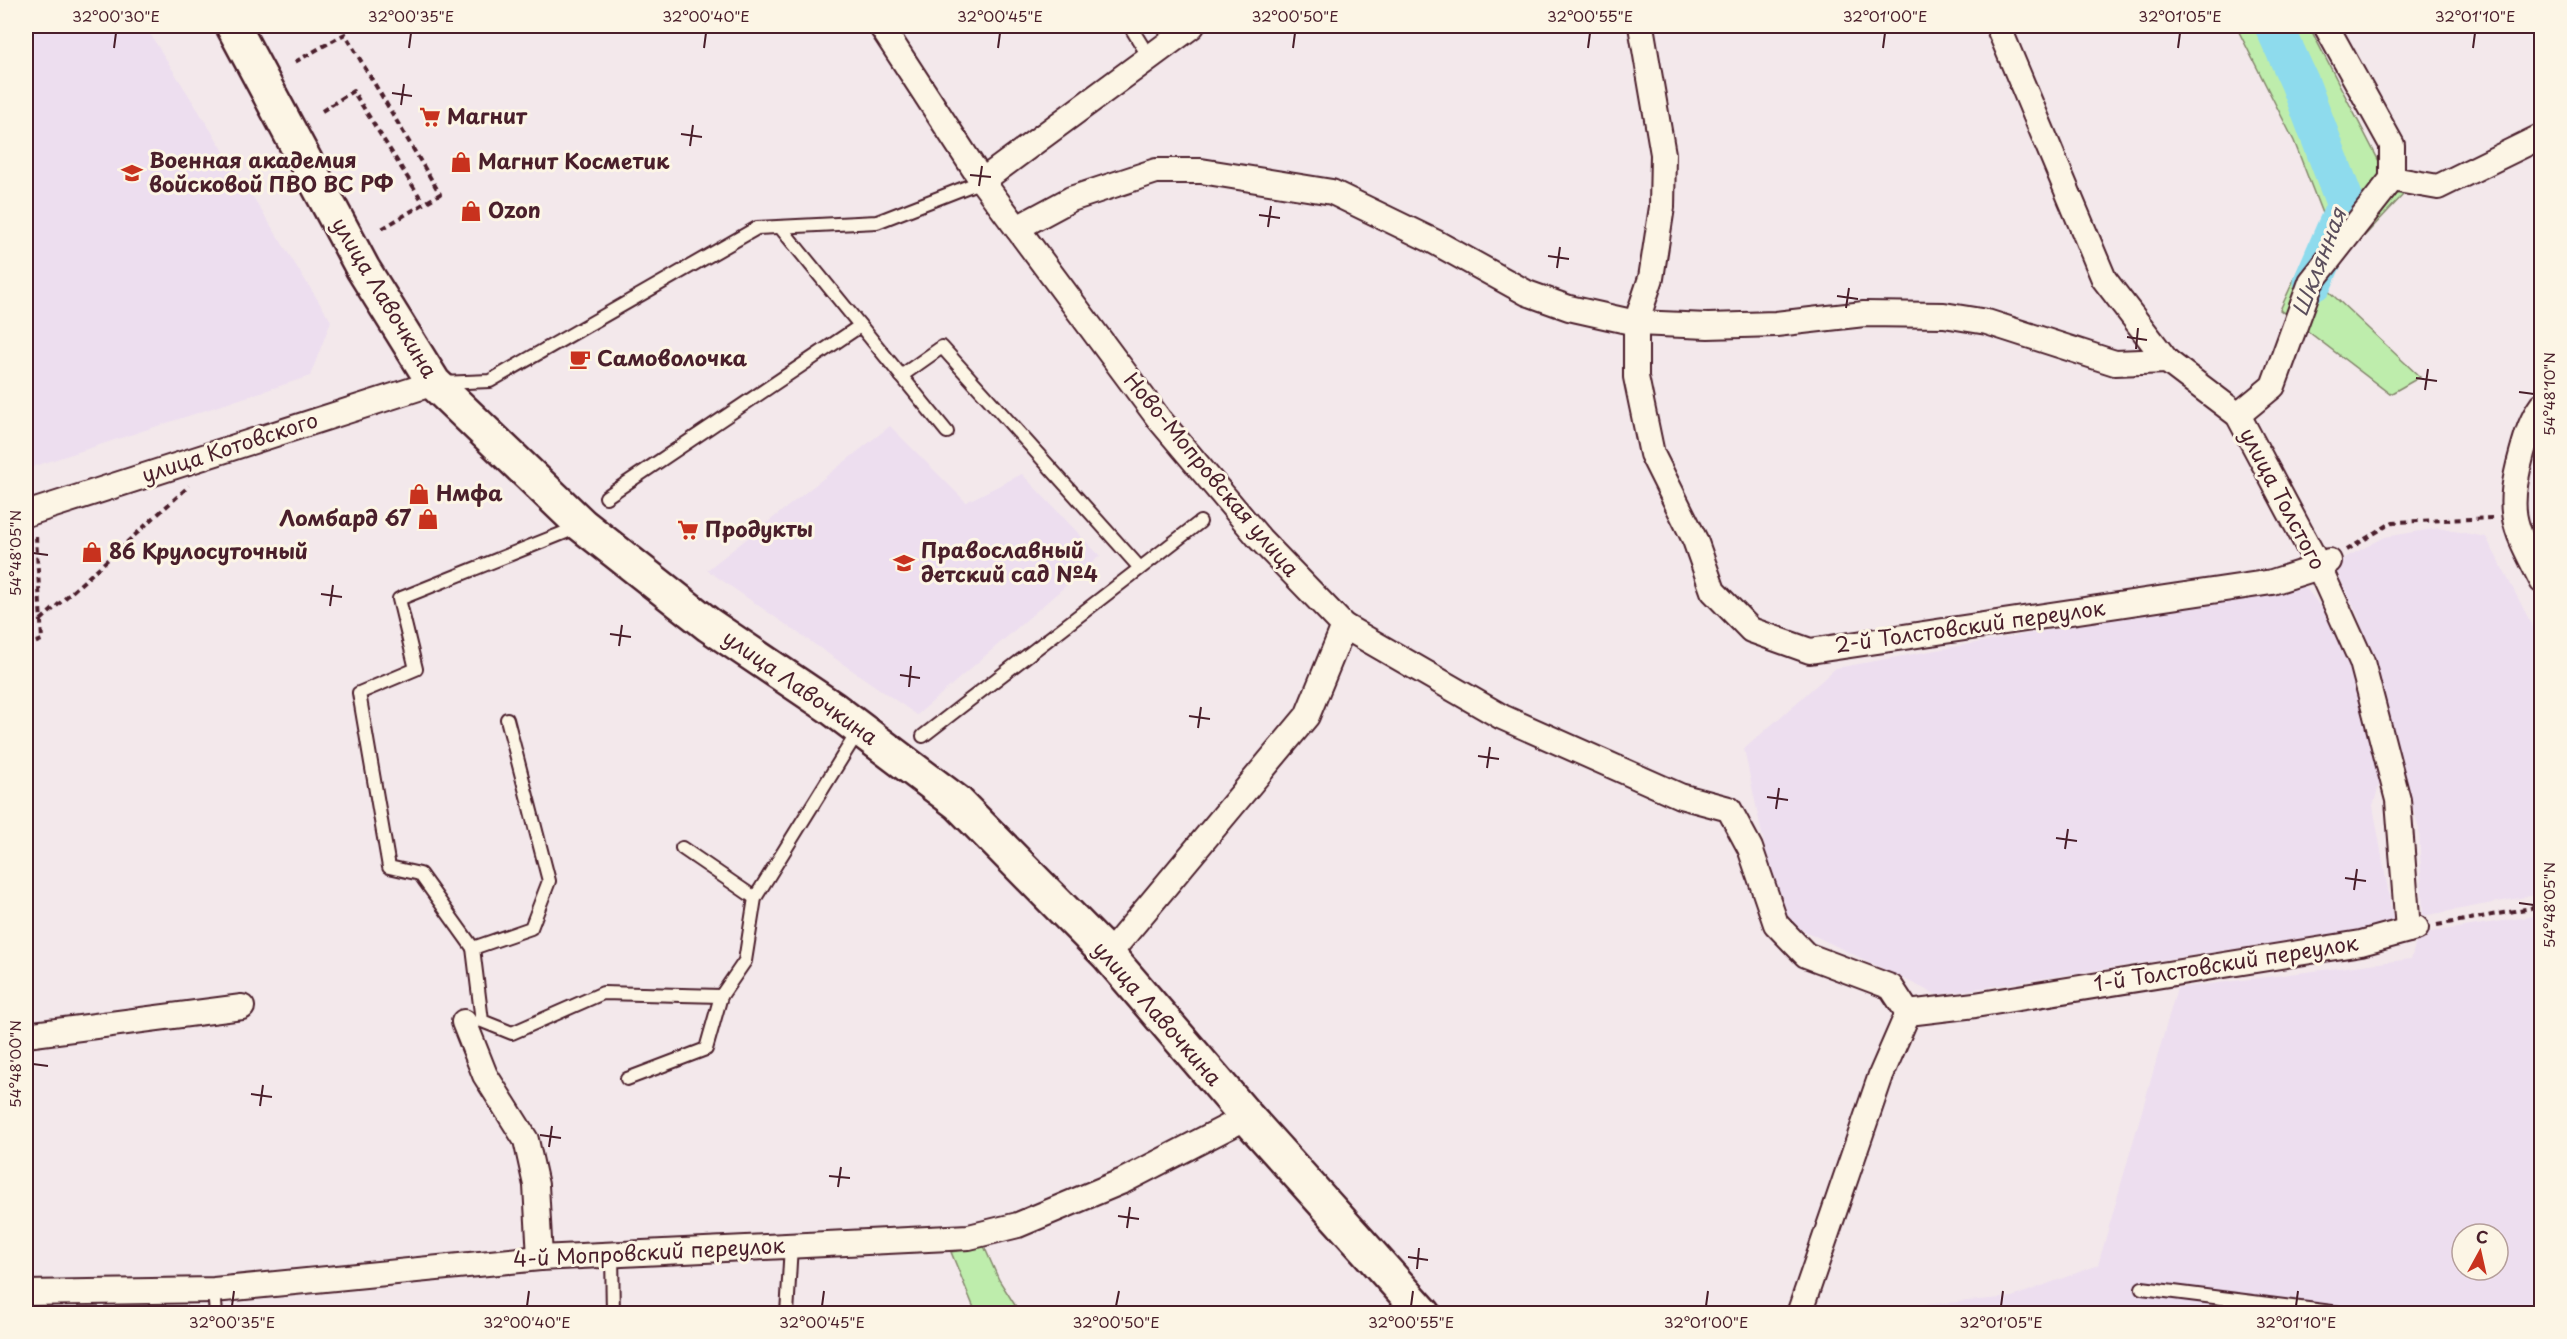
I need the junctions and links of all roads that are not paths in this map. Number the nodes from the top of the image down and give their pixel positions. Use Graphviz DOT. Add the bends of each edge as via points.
graph roads {
  1 [pos="233,26"];
  2 [pos="881,26"];
  3 [pos="1130,26"];
  4 [pos="1192,26"];
  5 [pos="1641,26"];
  6 [pos="1998,26"];
  7 [pos="2326,26"];
  8 [pos="1149,57"];
  9 [pos="2541,136"];
  10 [pos="2392,179"];
  11 [pos="982,180"];
  12 [pos="780,227"];
  13 [pos="1017,228"];
  14 [pos="1636,323"];
  15 [pos="860,326"];
  16 [pos="2167,361"];
  17 [pos="901,376"];
  18 [pos="434,383"];
  19 [pos="2541,405"];
  20 [pos="2238,415"];
  21 [pos="947,432"];
  22 [pos="606,497"];
  23 [pos="1200,522"];
  24 [pos="31,525"];
  25 [pos="582,525"];
  26 [pos="2324,564"];
  27 [pos="1140,568"];
  28 [pos="2541,581"];
  29 [pos="1344,626"];
  30 [pos="507,719"];
  31 [pos="860,729"];
  32 [pos="923,736"];
  33 [pos="682,848"];
  34 [pos="755,898"];
  35 [pos="2412,929"];
  36 [pos="473,948"];
  37 [pos="1108,955"];
  38 [pos="721,996"];
  39 [pos="242,1007"];
  40 [pos="1908,1013"];
  41 [pos="465,1022"];
  42 [pos="26,1035"];
  43 [pos="627,1079"];
  44 [pos="1247,1117"];
  45 [pos="791,1245"];
  46 [pos="612,1254"];
  47 [pos="540,1258"];
  48 [pos="2142,1288"];
  49 [pos="26,1293"];
  50 [pos="215,1302"];
  51 [pos="613,1314"];
  52 [pos="787,1314"];
  53 [pos="1424,1314"];
  54 [pos="1799,1314"];
  55 [pos="2348,1314"];
  1 -- 18 [label="main road, улица Лавочкина" via="363,269"];
  2 -- 11 [label="street, Ново-Мопровская улица"];
  3 -- 8 [label="lane"];
  4 -- 8 [label="street"];
  5 -- 14 [label="street, 2-й Толстовский переулок" via="1663,154 1662,207 1651,278"];
  6 -- 16 [label="street, улица Толстого" via="2104,279"];
  7 -- 10 [label="street" via="2392,145"];
  8 -- 11 [label="street"];
  9 -- 10 [label="street" via="2438,187"];
  10 -- 20 [label="street" via="2311,282 2273,386"];
  11 -- 12 [label="lane" via="877,222"];
  11 -- 13 [label="street, Ново-Мопровская улица"];
  12 -- 15 [label="lane"];
  12 -- 18 [label="lane" via="757,228 490,381"];
  13 -- 14 [label="street" via="1071,199 1156,171 1201,171 1332,192 1527,293 1569,308"];
  13 -- 29 [label="street, Ново-Мопровская улица" via="1159,419 1260,539"];
  14 -- 16 [label="street" via="1708,326 1776,324 1864,314 1944,315 1987,322 2115,363"];
  14 -- 26 [label="street, 2-й Толстовский переулок" via="1636,377 1652,454 1695,540 1713,591 1751,630 1810,651 2272,582"];
  15 -- 17 [label="lane"];
  15 -- 22 [label="lane"];
  16 -- 20 [label="street, улица Толстого"];
  17 -- 21 [label="lane"];
  17 -- 27 [label="lane" via="942,347"];
  18 -- 24 [label="street, улица Котовского"];
  18 -- 25 [label="main road, улица Лавочкина"];
  19 -- 28 [label="street" via="2532,418 2514,483 2512,510 2520,538"];
  20 -- 26 [label="street, улица Толстого"];
  23 -- 27 [label="lane"];
  25 -- 31 [label="main road, улица Лавочкина" via="709,625"];
  25 -- 36 [label="lane" via="399,599 416,669 359,693 389,867 420,874"];
  26 -- 35 [label="street, улица Толстого" via="2362,662 2398,800"];
  27 -- 32 [label="lane"];
  29 -- 37 [label="street" via="1307,716"];
  29 -- 40 [label="street, Ново-Мопровская улица" via="1502,717 1680,796 1729,809 1750,848 1776,924 1806,955 1891,987"];
  30 -- 36 [label="lane" via="549,881 531,927"];
  31 -- 34 [label="lane"];
  31 -- 37 [label="main road, улица Лавочкина" via="958,803"];
  33 -- 34 [label="lane"];
  34 -- 38 [label="lane" via="745,961"];
  35 -- 40 [label="street, 1-й Толстовский переулок" via="2361,943"];
  36 -- 38 [label="lane" via="482,1021 512,1033 603,993"];
  37 -- 44 [label="main road, улица Лавочкина"];
  38 -- 43 [label="lane" via="706,1049"];
  39 -- 42 [label="street"];
  40 -- 54 [label="street" via="1881,1075"];
  41 -- 47 [label="street" via="485,1075 526,1140 536,1185"];
  44 -- 45 [label="street, 4-й Мопровский переулок" via="1123,1181 1018,1225 969,1237"];
  44 -- 53 [label="main road, улица Лавочкина"];
  45 -- 46 [label="street, 4-й Мопровский переулок"];
  45 -- 52 [label="lane"];
  46 -- 47 [label="street, 4-й Мопровский переулок"];
  46 -- 51 [label="lane"];
  47 -- 50 [label="street, 4-й Мопровский переулок"];
  48 -- 55 [label="lane"];
  49 -- 50 [label="street, 4-й Мопровский переулок"];
}
